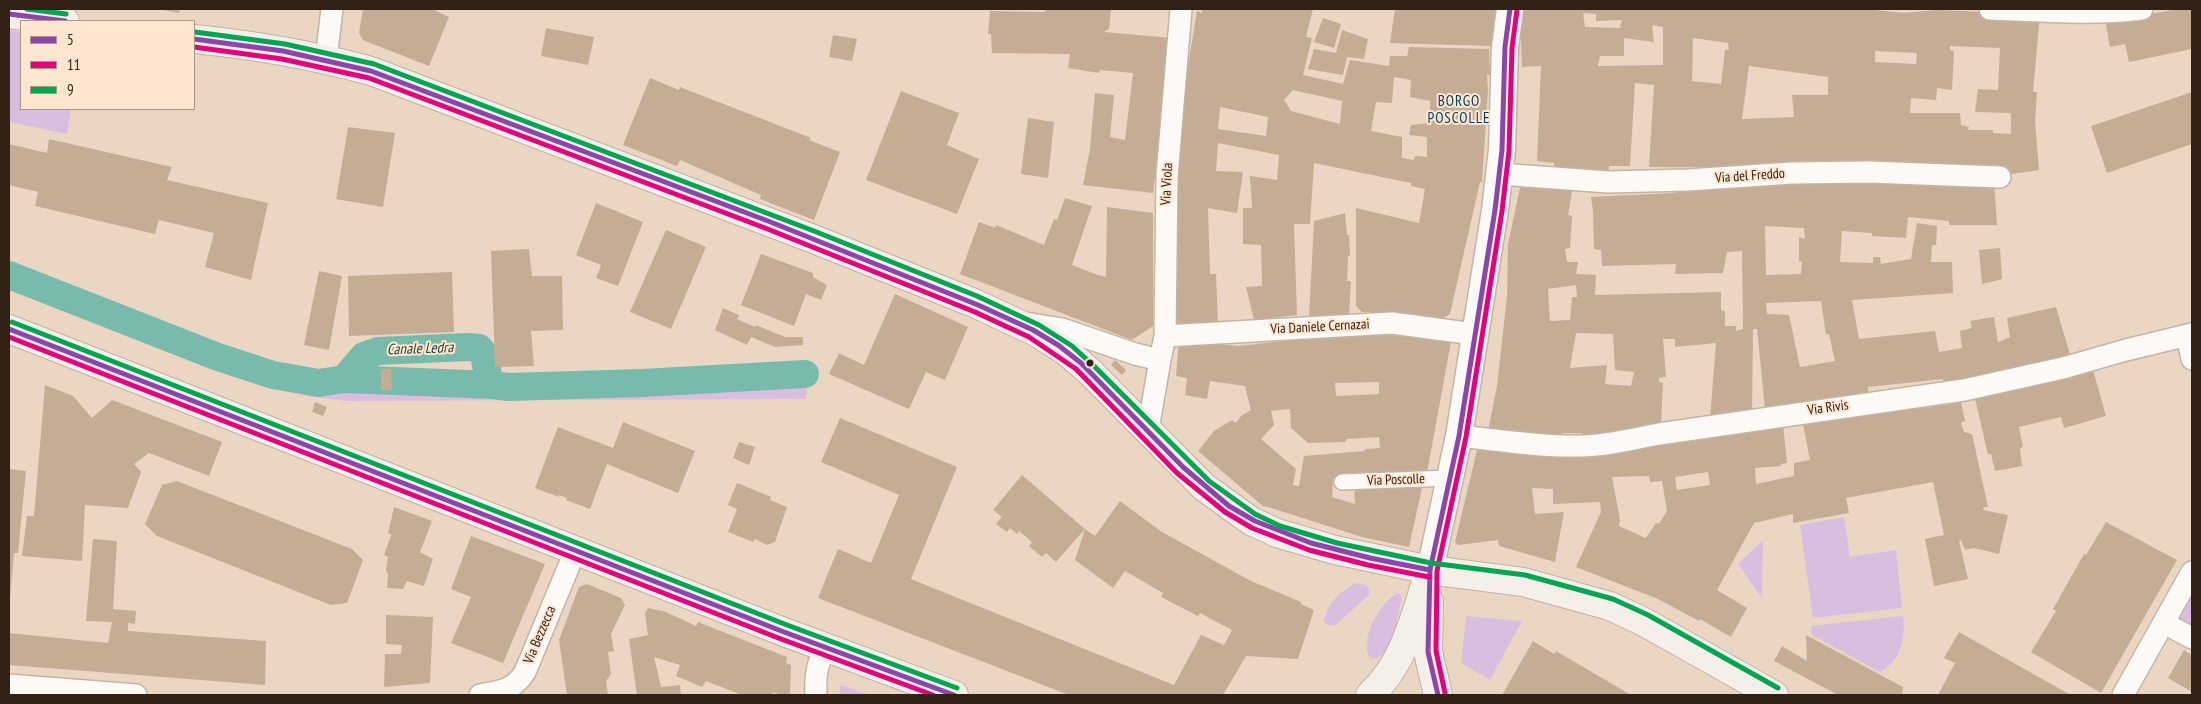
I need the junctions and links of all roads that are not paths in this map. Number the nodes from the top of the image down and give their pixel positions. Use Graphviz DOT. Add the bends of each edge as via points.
graph roads {
  1 [pos="332,9"];
  2 [pos="1181,9"];
  3 [pos="1510,9"];
  4 [pos="1990,9"];
  5 [pos="2142,9"];
  6 [pos="9,14"];
  7 [pos="57,20"];
  8 [pos="195,39"];
  9 [pos="326,59"];
  10 [pos="1500,174"];
  11 [pos="2000,177"];
  12 [pos="1014,321"];
  13 [pos="9,329"];
  14 [pos="1474,334"];
  15 [pos="2190,335"];
  16 [pos="1165,336"];
  17 [pos="2192,359"];
  18 [pos="1160,360"];
  19 [pos="1148,430"];
  20 [pos="1459,436"];
  21 [pos="1450,478"];
  22 [pos="1342,482"];
  23 [pos="576,549"];
  24 [pos="1430,570"];
  25 [pos="2192,572"];
  26 [pos="2164,622"];
  27 [pos="2192,638"];
  28 [pos="828,648"];
  29 [pos="9,685"];
  30 [pos="136,695"];
  31 [pos="480,695"];
  32 [pos="816,695"];
  33 [pos="954,695"];
  34 [pos="1370,695"];
  35 [pos="1438,695"];
  36 [pos="1774,695"];
  37 [pos="2123,695"];
  1 -- 9 [label="street"];
  2 -- 16 [label="street, Via Viola" via="1166,176"];
  3 -- 10 [label="street" via="1505,47"];
  4 -- 5 [label="street" via="2066,12"];
  6 -- 7 [label="main road"];
  8 -- 9 [label="main road" via="259,46"];
  9 -- 12 [label="main road" via="371,71 538,134 811,238"];
  10 -- 11 [label="street, Via del Freddo" via="1608,182 1792,173"];
  10 -- 14 [label="street"];
  12 -- 18 [label="street" via="1062,329"];
  12 -- 19 [label="main road" via="1067,352"];
  13 -- 23 [label="main road"];
  14 -- 16 [label="street, Via Daniele Cernazai" via="1392,323"];
  14 -- 20 [label="street"];
  15 -- 17 [label="street"];
  15 -- 20 [label="street, Via Rivis" via="1964,390 1668,432 1614,443 1552,445"];
  16 -- 18 [label="street, Via Viola"];
  18 -- 19 [label="street, Via Viola"];
  19 -- 24 [label="main road" via="1204,487 1251,520 1277,533"];
  20 -- 21 [label="street"];
  21 -- 22 [label="street, Via Poscolle"];
  21 -- 24 [label="street"];
  23 -- 28 [label="main road"];
  23 -- 31 [label="street, Via Bezzecca" via="519,682 502,691"];
  24 -- 34 [label="main road" via="1398,660 1390,675"];
  24 -- 35 [label="main road" via="1428,652"];
  24 -- 36 [label="main road" via="1523,582 1610,606"];
  25 -- 26 [label="street"];
  26 -- 27 [label="street"];
  26 -- 37 [label="street"];
  28 -- 32 [label="street" via="817,668"];
  28 -- 33 [label="main road"];
  29 -- 30 [label="street"];
}
